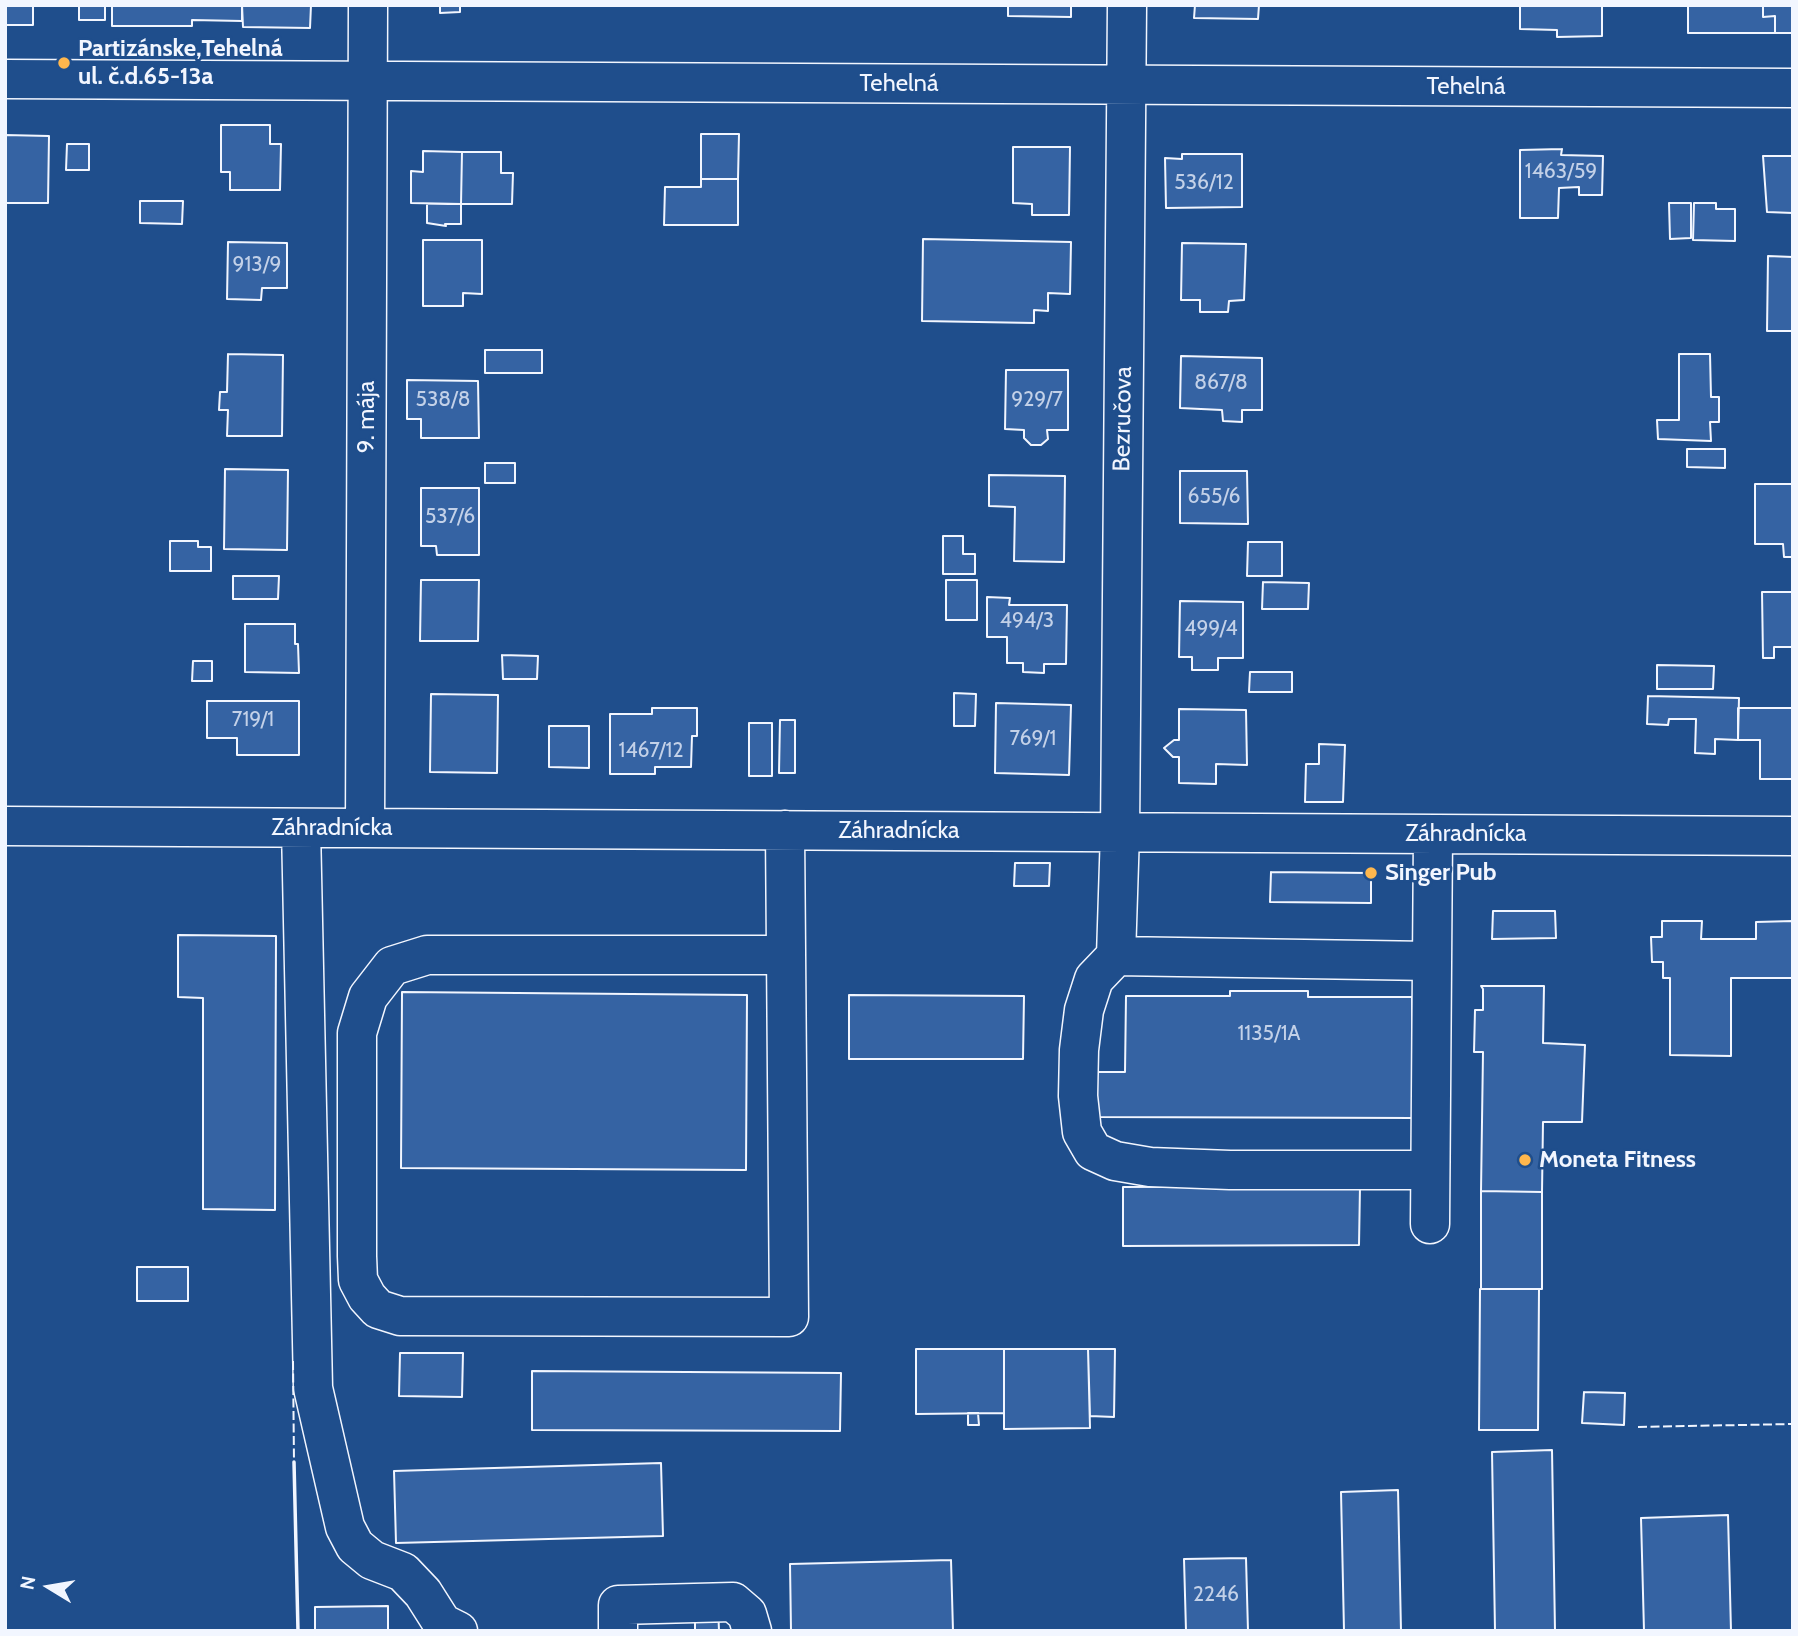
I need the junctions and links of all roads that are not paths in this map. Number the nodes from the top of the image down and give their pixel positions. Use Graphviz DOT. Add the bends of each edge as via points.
graph roads {
  1 [pos="368,5"];
  2 [pos="1127,5"];
  3 [pos="5,79"];
  4 [pos="368,81"];
  5 [pos="1126,85"];
  6 [pos="1793,89"];
  7 [pos="5,826"];
  8 [pos="301,828"];
  9 [pos="365,828"];
  10 [pos="785,831"];
  11 [pos="1120,832"];
  12 [pos="1433,834"];
  13 [pos="1793,836"];
  14 [pos="786,954"];
  15 [pos="1116,956"];
  16 [pos="1430,961"];
  17 [pos="1430,1170"];
  18 [pos="1430,1224"];
  19 [pos="458,1631"];
  20 [pos="618,1631"];
  21 [pos="752,1631"];
  1 -- 4 [label="street, 9. mája"];
  2 -- 5 [label="street, Bezručova"];
  3 -- 4 [label="street, Tehelná"];
  4 -- 5 [label="street, Tehelná"];
  4 -- 9 [label="street, 9. mája"];
  5 -- 6 [label="street, Tehelná"];
  5 -- 11 [label="street, Bezručova"];
  7 -- 8 [label="street, Záhradnícka"];
  8 -- 9 [label="street, Záhradnícka"];
  8 -- 19 [label="street" via="313,1388 345,1527 355,1546 372,1560 403,1572 442,1623"];
  9 -- 10 [label="street, Záhradnícka"];
  10 -- 11 [label="street, Záhradnícka"];
  10 -- 14 [label="street"];
  11 -- 12 [label="street, Záhradnícka"];
  11 -- 15 [label="street, Bezručova"];
  12 -- 13 [label="street, Záhradnícka"];
  12 -- 16 [label="street"];
  14 -- 14 [label="street" via="789,1317 400,1317 378,1309 367,1297 359,1280 357,1256 357,1033 368,997 392,966 427,955"];
  15 -- 16 [label="street"];
  15 -- 17 [label="street" via="1094,979 1079,1050 1082,1132 1093,1151 1115,1161 1150,1167"];
  16 -- 17 [label="street"];
  17 -- 18 [label="street"];
  20 -- 21 [label="street" via="618,1605 733,1602 747,1614"];
}
